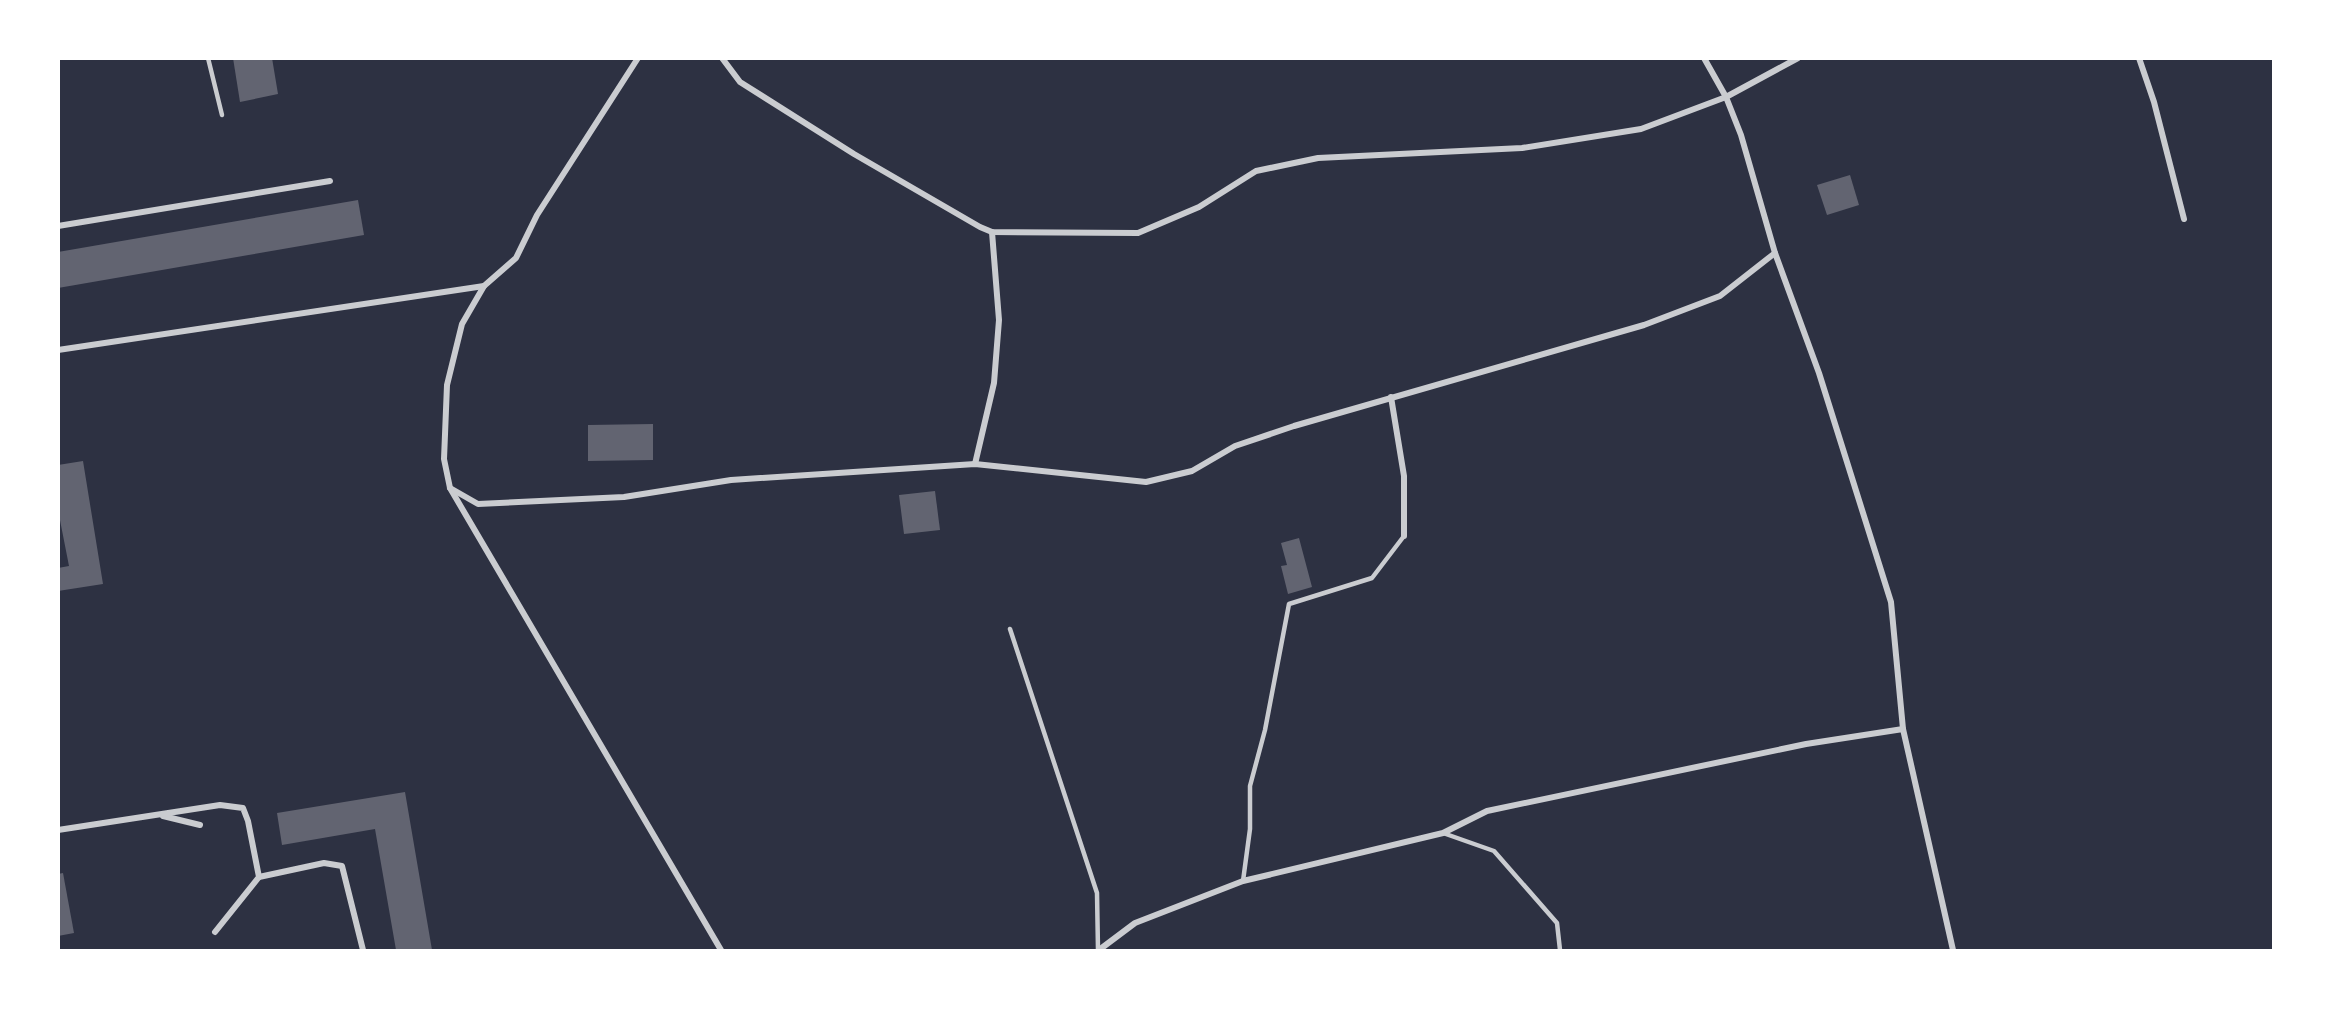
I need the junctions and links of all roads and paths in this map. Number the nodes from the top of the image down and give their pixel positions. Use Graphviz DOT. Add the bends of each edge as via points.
graph roads {
  1 [pos="208,58"];
  2 [pos="638,58"];
  3 [pos="722,58"];
  4 [pos="1704,58"];
  5 [pos="1798,58"];
  6 [pos="2139,58"];
  7 [pos="1726,97"];
  8 [pos="222,115"];
  9 [pos="330,181"];
  10 [pos="2184,219"];
  11 [pos="58,226"];
  12 [pos="992,232"];
  13 [pos="1775,253"];
  14 [pos="484,286"];
  15 [pos="58,350"];
  16 [pos="1391,397"];
  17 [pos="975,464"];
  18 [pos="450,488"];
  19 [pos="1404,536"];
  20 [pos="1010,629"];
  21 [pos="1903,729"];
  22 [pos="158,815"];
  23 [pos="200,825"];
  24 [pos="58,830"];
  25 [pos="1443,833"];
  26 [pos="258,876"];
  27 [pos="1243,881"];
  28 [pos="215,932"];
  29 [pos="363,951"];
  30 [pos="721,951"];
  31 [pos="1099,951"];
  32 [pos="1560,951"];
  33 [pos="1953,951"];
  1 -- 8 [label="lane"];
  2 -- 14 [label="street" via="537,215 516,258"];
  3 -- 12 [label="street" via="740,82 854,154"];
  4 -- 7 [label="street"];
  5 -- 7 [label="street"];
  6 -- 10 [label="street"];
  7 -- 12 [label="street" via="1641,129 1522,148 1318,158 1256,171 1199,207 1138,233"];
  7 -- 13 [label="street"];
  9 -- 11 [label="street"];
  12 -- 17 [label="street" via="998,331 994,383"];
  13 -- 16 [label="street" via="1720,296 1677,313"];
  13 -- 21 [label="street" via="1819,374 1891,602"];
  14 -- 15 [label="street"];
  14 -- 18 [label="street" via="462,324 447,385 444,459"];
  16 -- 17 [label="street" via="1235,446 1192,471 1146,482"];
  16 -- 19 [label="street" via="1404,476"];
  17 -- 18 [label="street" via="731,480 624,497 489,504 478,504"];
  18 -- 30 [label="street"];
  19 -- 27 [label="lane" via="1372,578 1289,604 1250,786 1250,829"];
  20 -- 31 [label="lane" via="1097,893"];
  21 -- 25 [label="street" via="1806,744 1487,811"];
  21 -- 33 [label="street"];
  22 -- 23 [label="street"];
  22 -- 24 [label="street"];
  22 -- 26 [label="street" via="220,805 243,808"];
  25 -- 27 [label="street"];
  25 -- 32 [label="lane" via="1494,851 1557,923"];
  26 -- 28 [label="street"];
  26 -- 29 [label="street" via="324,863 342,866"];
  27 -- 31 [label="street" via="1135,923"];
}
